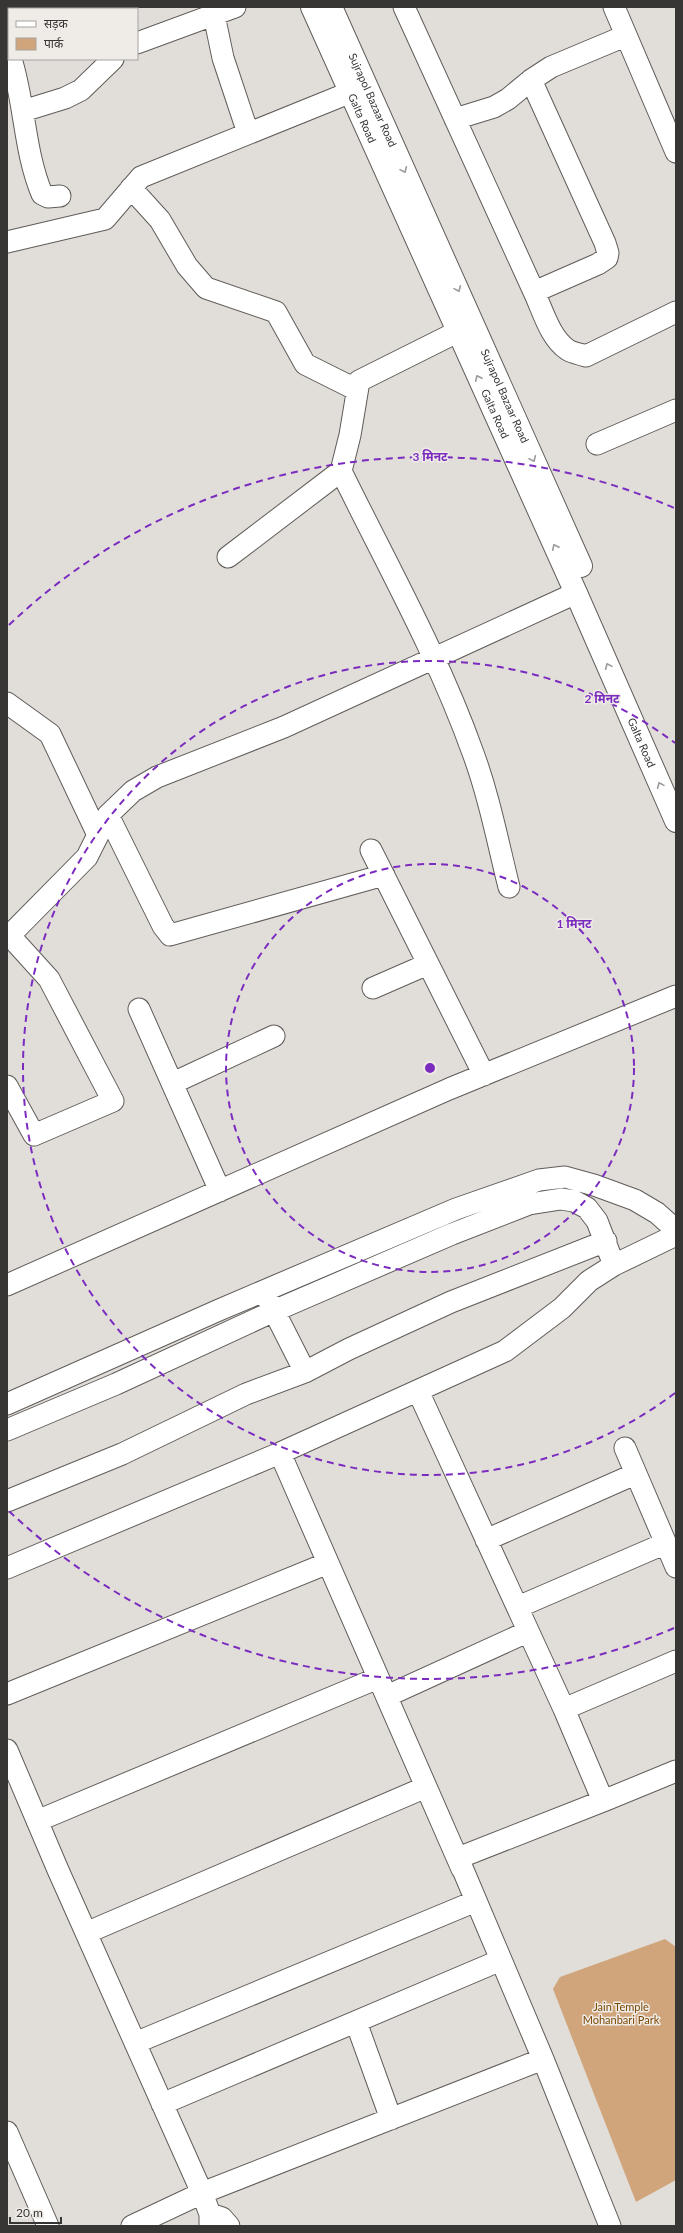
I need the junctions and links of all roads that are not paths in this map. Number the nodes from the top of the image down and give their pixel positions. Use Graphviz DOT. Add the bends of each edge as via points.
graph roads {
  1 [pos="235,7"];
  2 [pos="312,7"];
  3 [pos="330,7"];
  4 [pos="404,7"];
  5 [pos="614,7"];
  6 [pos="214,15"];
  7 [pos="625,36"];
  8 [pos="138,43"];
  9 [pos="11,60"];
  10 [pos="112,60"];
  11 [pos="531,80"];
  12 [pos="351,92"];
  13 [pos="23,111"];
  14 [pos="455,119"];
  15 [pos="248,133"];
  16 [pos="676,152"];
  17 [pos="131,188"];
  18 [pos="60,196"];
  19 [pos="7,242"];
  20 [pos="534,292"];
  21 [pos="676,312"];
  22 [pos="457,332"];
  23 [pos="357,390"];
  24 [pos="676,410"];
  25 [pos="597,444"];
  26 [pos="340,471"];
  27 [pos="228,557"];
  28 [pos="576,593"];
  29 [pos="434,659"];
  30 [pos="7,703"];
  31 [pos="676,786"];
  32 [pos="108,815"];
  33 [pos="676,821"];
  34 [pos="98,835"];
  35 [pos="371,850"];
  36 [pos="384,875"];
  37 [pos="509,887"];
  38 [pos="8,937"];
  39 [pos="428,964"];
  40 [pos="373,988"];
  41 [pos="676,996"];
  42 [pos="140,1009"];
  43 [pos="274,1036"];
  44 [pos="484,1075"];
  45 [pos="173,1083"];
  46 [pos="7,1086"];
  47 [pos="220,1191"];
  48 [pos="591,1196"];
  49 [pos="676,1230"];
  50 [pos="676,1235"];
  51 [pos="606,1242"];
  52 [pos="614,1265"];
  53 [pos="7,1285"];
  54 [pos="269,1301"];
  55 [pos="305,1372"];
  56 [pos="91,1380"];
  57 [pos="418,1391"];
  58 [pos="7,1404"];
  59 [pos="7,1430"];
  60 [pos="625,1448"];
  61 [pos="280,1453"];
  62 [pos="635,1474"];
  63 [pos="7,1501"];
  64 [pos="486,1540"];
  65 [pos="666,1544"];
  66 [pos="328,1563"];
  67 [pos="676,1567"];
  68 [pos="7,1568"];
  69 [pos="518,1607"];
  70 [pos="527,1632"];
  71 [pos="676,1661"];
  72 [pos="378,1678"];
  73 [pos="7,1694"];
  74 [pos="387,1696"];
  75 [pos="564,1709"];
  76 [pos="7,1750"];
  77 [pos="676,1772"];
  78 [pos="426,1787"];
  79 [pos="603,1801"];
  80 [pos="37,1821"];
  81 [pos="462,1869"];
  82 [pos="476,1901"];
  83 [pos="86,1933"];
  84 [pos="501,1960"];
  85 [pos="356,2022"];
  86 [pos="135,2043"];
  87 [pos="543,2059"];
  88 [pos="162,2104"];
  89 [pos="391,2119"];
  90 [pos="7,2132"];
  91 [pos="202,2193"];
  92 [pos="210,2220"];
  93 [pos="48,2226"];
  94 [pos="132,2226"];
  95 [pos="229,2226"];
  96 [pos="610,2226"];
  1 -- 6 [label="street"];
  2 -- 12 [label="main road, Galta Road"];
  3 -- 31 [label="main road, Sujrapol Bazaar Road, one-way" via="474,323"];
  4 -- 14 [label="street"];
  5 -- 7 [label="street"];
  6 -- 8 [label="street"];
  6 -- 15 [label="street" via="223,58"];
  7 -- 11 [label="street" via="568,59"];
  7 -- 16 [label="street"];
  9 -- 13 [label="street"];
  10 -- 13 [label="street" via="81,90 65,98"];
  11 -- 14 [label="street" via="501,103"];
  11 -- 20 [label="street" via="606,243 608,253 607,258 598,264"];
  12 -- 15 [label="street"];
  12 -- 22 [label="main road, Galta Road"];
  13 -- 18 [label="street" via="29,147 42,194 48,197"];
  14 -- 20 [label="street"];
  15 -- 17 [label="street" via="141,176"];
  17 -- 19 [label="street" via="105,219"];
  17 -- 23 [label="street" via="160,220 187,266 206,288 276,312 305,364"];
  20 -- 21 [label="street" via="556,338 570,351 586,356"];
  22 -- 23 [label="street" via="359,381"];
  28 -- 22 [label="main road, Galta Road, one-way"];
  23 -- 26 [label="street" via="350,435"];
  24 -- 25 [label="street"];
  26 -- 27 [label="street"];
  26 -- 29 [label="street"];
  28 -- 29 [label="street"];
  33 -- 28 [label="main road, Galta Road, one-way"];
  29 -- 32 [label="street" via="284,727 157,777 133,791"];
  29 -- 37 [label="street" via="474,754"];
  30 -- 34 [label="street" via="50,734"];
  32 -- 34 [label="street"];
  32 -- 36 [label="street" via="163,926 170,935"];
  34 -- 38 [label="street" via="87,857"];
  35 -- 36 [label="street"];
  36 -- 39 [label="street"];
  38 -- 46 [label="street" via="49,979 113,1101 34,1135"];
  39 -- 40 [label="street"];
  39 -- 44 [label="street"];
  41 -- 44 [label="street"];
  42 -- 45 [label="street"];
  43 -- 45 [label="street"];
  44 -- 47 [label="street"];
  45 -- 47 [label="street"];
  47 -- 53 [label="street"];
  48 -- 49 [label="street" via="634,1200 657,1213"];
  48 -- 51 [label="street" via="597,1221"];
  48 -- 54 [label="street" via="574,1201 549,1199 461,1219"];
  50 -- 52 [label="street"];
  51 -- 52 [label="street"];
  51 -- 55 [label="street" via="452,1302"];
  52 -- 57 [label="street" via="589,1281 562,1308 505,1351"];
  54 -- 55 [label="street"];
  54 -- 56 [label="street"];
  55 -- 63 [label="street" via="246,1394 122,1454"];
  56 -- 58 [label="street"];
  56 -- 59 [label="street"];
  57 -- 61 [label="street"];
  57 -- 64 [label="street"];
  60 -- 62 [label="street"];
  61 -- 66 [label="street"];
  61 -- 68 [label="street"];
  62 -- 64 [label="street"];
  62 -- 65 [label="street"];
  64 -- 69 [label="street"];
  65 -- 67 [label="street"];
  65 -- 69 [label="street"];
  66 -- 72 [label="street"];
  66 -- 73 [label="street"];
  69 -- 70 [label="street"];
  70 -- 74 [label="street"];
  70 -- 75 [label="street"];
  71 -- 75 [label="street"];
  72 -- 74 [label="street"];
  72 -- 80 [label="street"];
  74 -- 78 [label="street"];
  75 -- 79 [label="street"];
  76 -- 80 [label="street"];
  77 -- 79 [label="street"];
  78 -- 81 [label="street"];
  78 -- 83 [label="street"];
  79 -- 81 [label="street" via="458,1858"];
  80 -- 83 [label="street"];
  81 -- 82 [label="street"];
  82 -- 84 [label="street"];
  82 -- 86 [label="street"];
  83 -- 86 [label="street"];
  84 -- 85 [label="street"];
  84 -- 87 [label="street"];
  85 -- 88 [label="street"];
  85 -- 89 [label="street"];
  86 -- 88 [label="street"];
  87 -- 89 [label="street"];
  87 -- 96 [label="street"];
  88 -- 91 [label="street"];
  89 -- 91 [label="street"];
  90 -- 93 [label="street"];
  91 -- 92 [label="street"];
  91 -- 94 [label="street"];
  92 -- 95 [label="street" via="222,2218"];
}
